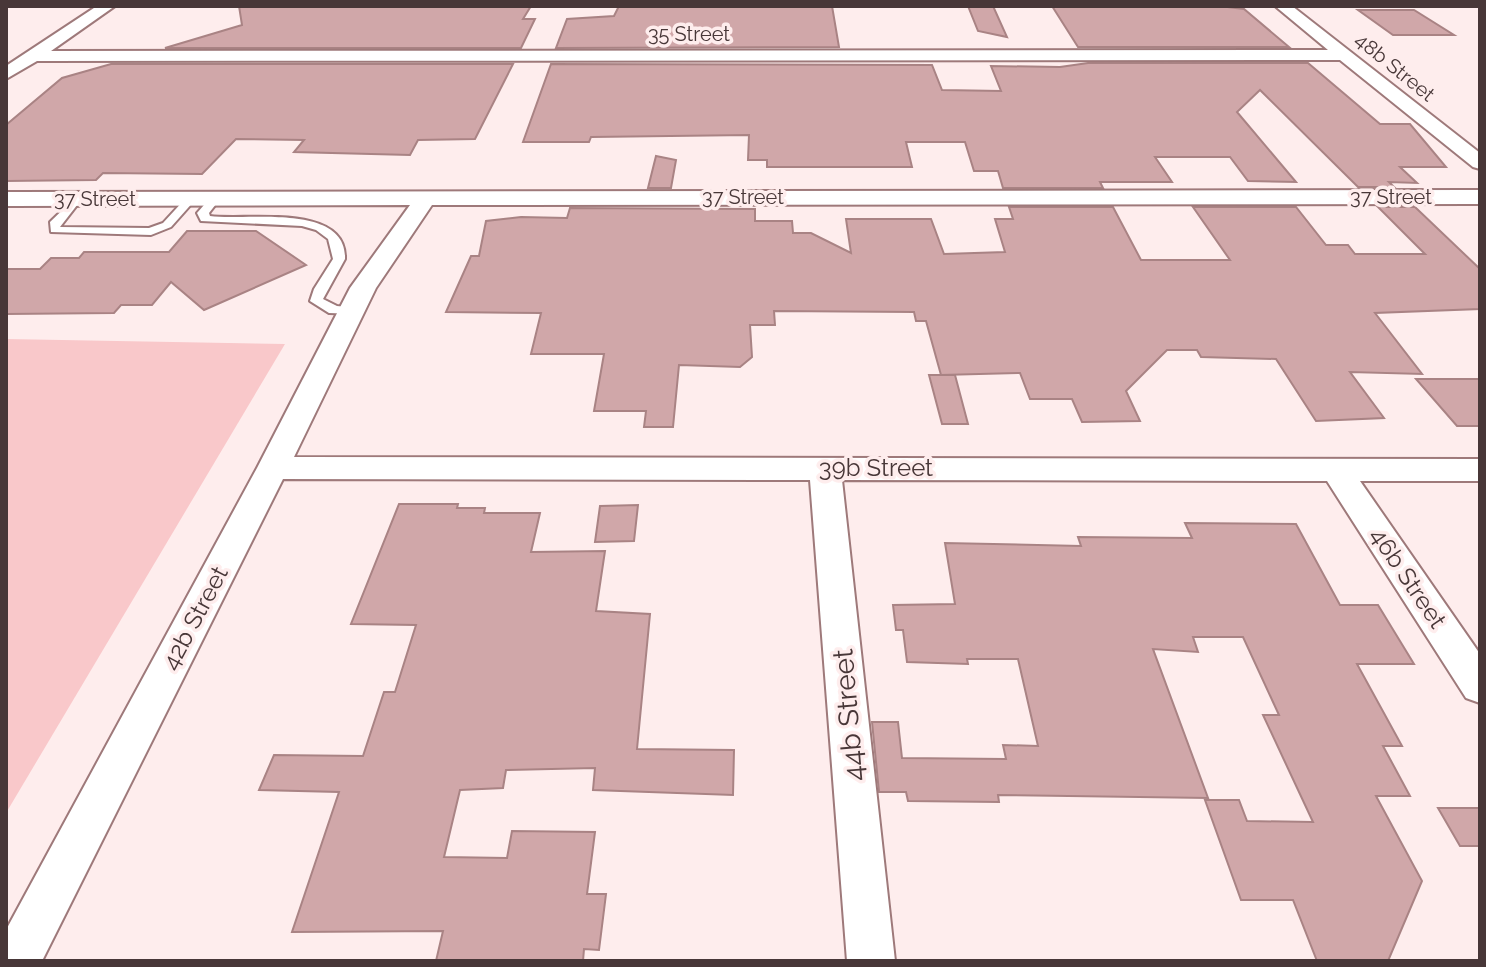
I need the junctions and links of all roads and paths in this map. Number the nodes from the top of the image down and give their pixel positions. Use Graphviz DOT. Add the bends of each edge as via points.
graph roads {
  1 [pos="107,6"];
  2 [pos="1283,6"];
  3 [pos="1345,55"];
  4 [pos="33,56"];
  5 [pos="6,74"];
  6 [pos="1480,163"];
  7 [pos="1480,197"];
  8 [pos="6,199"];
  9 [pos="215,199"];
  10 [pos="360,199"];
  11 [pos="425,199"];
  12 [pos="76,200"];
  13 [pos="190,200"];
  14 [pos="371,274"];
  15 [pos="351,311"];
  16 [pos="273,468"];
  17 [pos="825,468"];
  18 [pos="1336,470"];
  19 [pos="1480,470"];
  20 [pos="1480,686"];
  21 [pos="16,961"];
  22 [pos="871,961"];
  1 -- 4 [label="street"];
  2 -- 3 [label="street, 48b Street"];
  3 -- 4 [label="street, 35 Street"];
  3 -- 6 [label="street, 48b Street"];
  4 -- 5 [label="street"];
  7 -- 11 [label="street, 37 Street"];
  8 -- 12 [label="street, 37 Street"];
  9 -- 10 [label="street, 37 Street"];
  9 -- 13 [label="street, 37 Street"];
  9 -- 15 [label="lane" via="203,213 205,219 295,221 326,232 337,244 339,259 316,301"];
  10 -- 11 [label="street, 37 Street"];
  10 -- 14 [label="street, 42b Street" via="381,220"];
  11 -- 14 [label="street, 42b Street"];
  12 -- 13 [label="street, 37 Street"];
  12 -- 13 [label="lane" via="54,224 55,230 151,232 167,225"];
  14 -- 15 [label="street, 42b Street"];
  15 -- 16 [label="street, 42b Street"];
  16 -- 17 [label="street, 39b Street"];
  16 -- 21 [label="street, 42b Street"];
  17 -- 18 [label="street, 39b Street"];
  17 -- 22 [label="street, 44b Street"];
  18 -- 19 [label="street, 39b Street"];
  18 -- 20 [label="street, 46b Street"];
}
